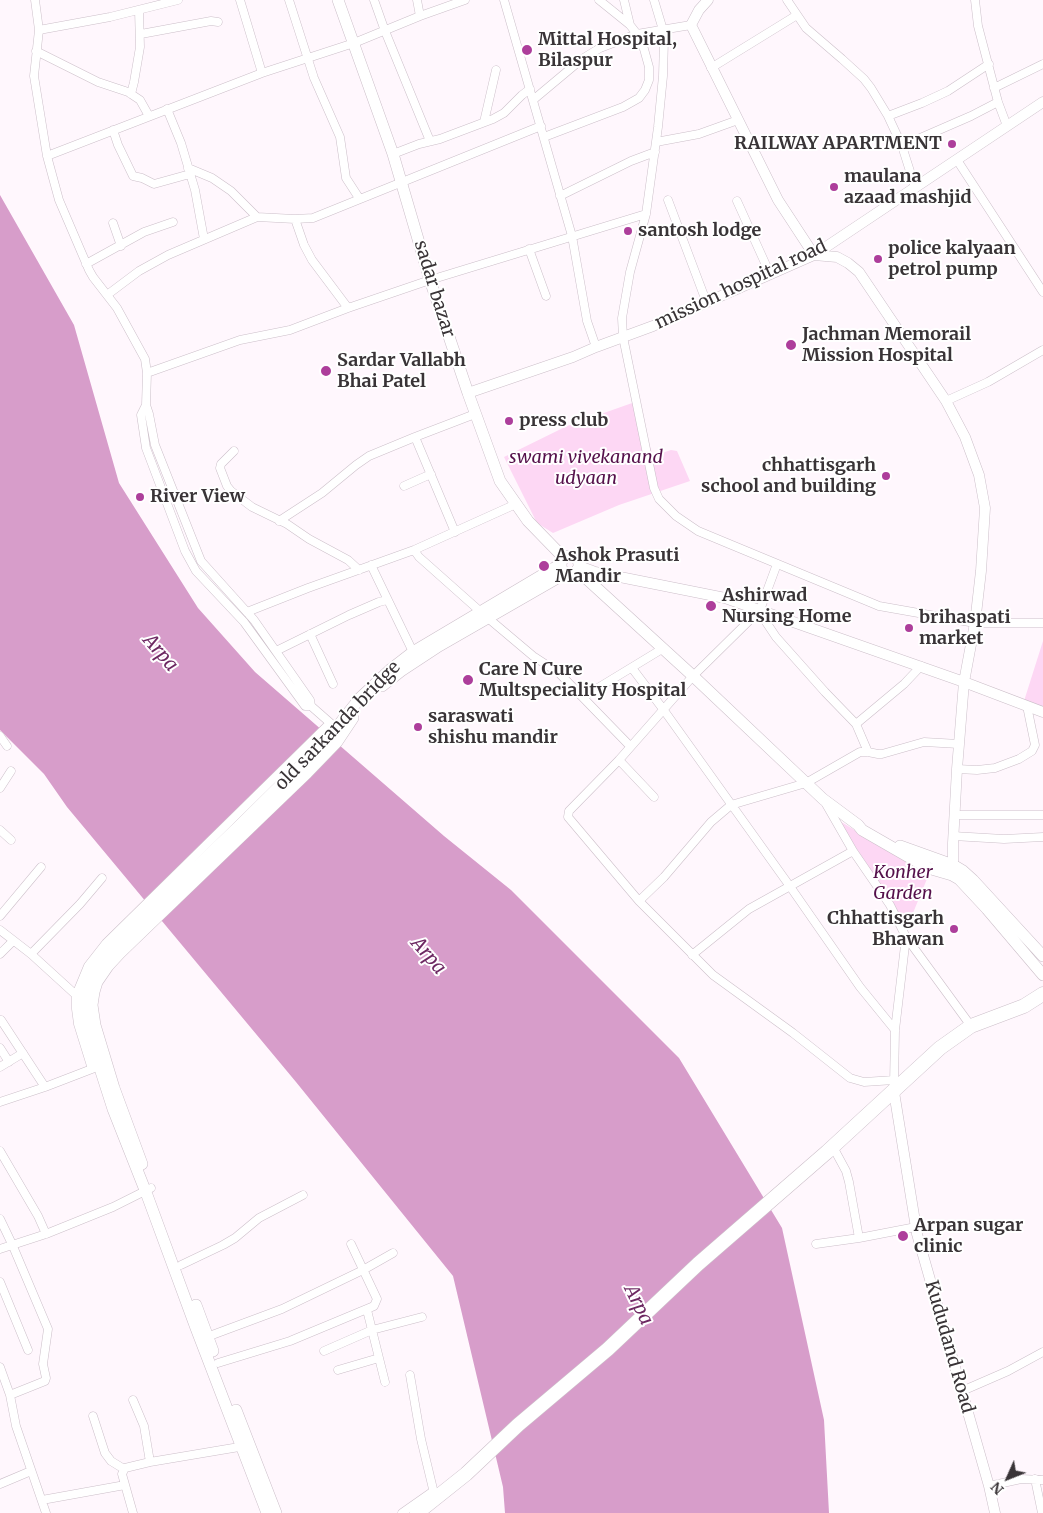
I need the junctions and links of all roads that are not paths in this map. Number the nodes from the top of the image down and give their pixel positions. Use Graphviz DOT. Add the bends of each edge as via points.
graph roads {
  1 [pos="35,0"];
  2 [pos="178,0"];
  3 [pos="240,0"];
  4 [pos="289,0"];
  5 [pos="338,0"];
  6 [pos="374,0"];
  7 [pos="417,0"];
  8 [pos="465,0"];
  9 [pos="504,0"];
  10 [pos="599,0"];
  11 [pos="624,0"];
  12 [pos="654,0"];
  13 [pos="708,0"];
  14 [pos="787,0"];
  15 [pos="975,0"];
  16 [pos="148,4"];
  17 [pos="139,10"];
  18 [pos="797,15"];
  19 [pos="420,16"];
  20 [pos="218,22"];
  21 [pos="630,25"];
  22 [pos="691,25"];
  23 [pos="39,30"];
  24 [pos="663,30"];
  25 [pos="385,31"];
  26 [pos="141,34"];
  27 [pos="637,34"];
  28 [pos="354,44"];
  29 [pos="36,51"];
  30 [pos="307,58"];
  31 [pos="989,64"];
  32 [pos="1043,64"];
  33 [pos="711,68"];
  34 [pos="496,70"];
  35 [pos="262,73"];
  36 [pos="994,88"];
  37 [pos="530,89"];
  38 [pos="131,94"];
  39 [pos="533,100"];
  40 [pos="998,102"];
  41 [pos="1043,102"];
  42 [pos="167,109"];
  43 [pos="149,116"];
  44 [pos="888,116"];
  45 [pos="738,120"];
  46 [pos="484,122"];
  47 [pos="541,126"];
  48 [pos="1007,126"];
  49 [pos="113,130"];
  50 [pos="544,137"];
  51 [pos="430,142"];
  52 [pos="656,142"];
  53 [pos="902,146"];
  54 [pos="655,152"];
  55 [pos="394,154"];
  56 [pos="47,156"];
  57 [pos="957,160"];
  58 [pos="189,171"];
  59 [pos="402,182"];
  60 [pos="915,187"];
  61 [pos="560,196"];
  62 [pos="358,198"];
  63 [pos="668,200"];
  64 [pos="737,201"];
  65 [pos="646,214"];
  66 [pos="257,217"];
  67 [pos="295,219"];
  68 [pos="113,222"];
  69 [pos="173,222"];
  70 [pos="572,236"];
  71 [pos="204,239"];
  72 [pos="121,246"];
  73 [pos="530,249"];
  74 [pos="814,254"];
  75 [pos="86,264"];
  76 [pos="770,274"];
  77 [pos="430,280"];
  78 [pos="1043,292"];
  79 [pos="107,295"];
  80 [pos="546,296"];
  81 [pos="706,302"];
  82 [pos="348,308"];
  83 [pos="623,337"];
  84 [pos="596,347"];
  85 [pos="1043,350"];
  86 [pos="147,372"];
  87 [pos="468,393"];
  88 [pos="946,401"];
  89 [pos="146,405"];
  90 [pos="475,414"];
  91 [pos="415,437"];
  92 [pos="234,451"];
  93 [pos="431,474"];
  94 [pos="404,486"];
  95 [pos="516,504"];
  96 [pos="279,521"];
  97 [pos="455,532"];
  98 [pos="414,550"];
  99 [pos="777,564"];
  100 [pos="371,565"];
  101 [pos="570,566"];
  102 [pos="359,570"];
  103 [pos="387,600"];
  104 [pos="760,610"];
  105 [pos="247,612"];
  106 [pos="485,615"];
  107 [pos="975,623"];
  108 [pos="1043,623"];
  109 [pos="310,634"];
  110 [pos="662,649"];
  111 [pos="276,651"];
  112 [pos="413,652"];
  113 [pos="921,666"];
  114 [pos="632,668"];
  115 [pos="693,676"];
  116 [pos="964,682"];
  117 [pos="333,684"];
  118 [pos="583,697"];
  119 [pos="311,706"];
  120 [pos="1027,706"];
  121 [pos="663,709"];
  122 [pos="1043,712"];
  123 [pos="856,724"];
  124 [pos="333,732"];
  125 [pos="0,736"];
  126 [pos="959,744"];
  127 [pos="7,746"];
  128 [pos="630,746"];
  129 [pos="868,752"];
  130 [pos="619,760"];
  131 [pos="957,769"];
  132 [pos="11,772"];
  133 [pos="806,782"];
  134 [pos="0,788"];
  135 [pos="654,797"];
  136 [pos="823,799"];
  137 [pos="731,804"];
  138 [pos="955,815"];
  139 [pos="1043,815"];
  140 [pos="0,830"];
  141 [pos="953,836"];
  142 [pos="1043,837"];
  143 [pos="11,840"];
  144 [pos="853,851"];
  145 [pos="41,867"];
  146 [pos="953,870"];
  147 [pos="102,878"];
  148 [pos="789,885"];
  149 [pos="640,901"];
  150 [pos="0,916"];
  151 [pos="0,930"];
  152 [pos="906,937"];
  153 [pos="13,941"];
  154 [pos="0,954"];
  155 [pos="31,954"];
  156 [pos="692,956"];
  157 [pos="1043,956"];
  158 [pos="1043,975"];
  159 [pos="1043,994"];
  160 [pos="76,995"];
  161 [pos="1043,1004"];
  162 [pos="1024,1006"];
  163 [pos="1,1020"];
  164 [pos="971,1026"];
  165 [pos="895,1030"];
  166 [pos="0,1048"];
  167 [pos="23,1053"];
  168 [pos="9,1062"];
  169 [pos="99,1066"];
  170 [pos="0,1067"];
  171 [pos="894,1086"];
  172 [pos="45,1087"];
  173 [pos="0,1102"];
  174 [pos="830,1149"];
  175 [pos="0,1151"];
  176 [pos="148,1189"];
  177 [pos="303,1195"];
  178 [pos="0,1219"];
  179 [pos="916,1227"];
  180 [pos="46,1234"];
  181 [pos="859,1238"];
  182 [pos="12,1244"];
  183 [pos="350,1244"];
  184 [pos="816,1244"];
  185 [pos="0,1250"];
  186 [pos="393,1253"];
  187 [pos="181,1265"];
  188 [pos="362,1270"];
  189 [pos="0,1282"];
  190 [pos="366,1310"];
  191 [pos="422,1317"];
  192 [pos="372,1330"];
  193 [pos="204,1338"];
  194 [pos="28,1350"];
  195 [pos="324,1351"];
  196 [pos="1043,1353"];
  197 [pos="378,1358"];
  198 [pos="218,1363"];
  199 [pos="0,1366"];
  200 [pos="338,1370"];
  201 [pos="410,1375"];
  202 [pos="384,1382"];
  203 [pos="6,1390"];
  204 [pos="962,1391"];
  205 [pos="133,1400"];
  206 [pos="93,1416"];
  207 [pos="245,1446"];
  208 [pos="150,1462"];
  209 [pos="124,1469"];
  210 [pos="31,1471"];
  211 [pos="1039,1479"];
  212 [pos="0,1484"];
  213 [pos="125,1486"];
  214 [pos="989,1486"];
  215 [pos="42,1500"];
  216 [pos="46,1513"];
  217 [pos="133,1513"];
  218 [pos="267,1513"];
  219 [pos="276,1513"];
  220 [pos="402,1513"];
  221 [pos="418,1513"];
  222 [pos="995,1513"];
  223 [pos="1042,1513"];
  1 -- 23 [label="street"];
  2 -- 16 [label="street"];
  3 -- 35 [label="street"];
  4 -- 30 [label="street"];
  5 -- 28 [label="main road, sadar bazar"];
  6 -- 25 [label="street"];
  7 -- 19 [label="street"];
  8 -- 19 [label="street"];
  9 -- 37 [label="street"];
  10 -- 21 [label="street"];
  11 -- 21 [label="street"];
  12 -- 24 [label="street"];
  13 -- 22 [label="street"];
  14 -- 18 [label="street"];
  15 -- 31 [label="street" via="978,26"];
  16 -- 17 [label="street"];
  17 -- 23 [label="street"];
  17 -- 26 [label="street"];
  18 -- 33 [label="street"];
  18 -- 44 [label="street" via="816,38 864,79"];
  19 -- 25 [label="street"];
  20 -- 26 [label="street" via="211,20"];
  21 -- 27 [label="street"];
  22 -- 24 [label="street"];
  22 -- 33 [label="street"];
  23 -- 29 [label="street"];
  24 -- 27 [label="street"];
  24 -- 52 [label="street" via="663,76"];
  25 -- 28 [label="street"];
  25 -- 51 [label="street"];
  26 -- 38 [label="street"];
  27 -- 39 [label="street" via="582,58"];
  27 -- 50 [label="street" via="649,67 649,80 639,98"];
  28 -- 30 [label="street"];
  28 -- 55 [label="main road, sadar bazar"];
  29 -- 38 [label="street" via="98,82"];
  29 -- 56 [label="street" via="34,76"];
  30 -- 35 [label="street"];
  30 -- 62 [label="street" via="340,137 346,178"];
  31 -- 36 [label="street"];
  31 -- 44 [label="street" via="948,91"];
  32 -- 36 [label="street"];
  33 -- 45 [label="street"];
  34 -- 46 [label="street"];
  35 -- 42 [label="street"];
  36 -- 40 [label="street"];
  37 -- 39 [label="street"];
  37 -- 46 [label="street" via="504,113"];
  38 -- 43 [label="street" via="140,100"];
  39 -- 47 [label="street"];
  40 -- 48 [label="street"];
  40 -- 53 [label="street"];
  41 -- 48 [label="street, mission hospital road"];
  42 -- 43 [label="street"];
  42 -- 58 [label="street"];
  43 -- 49 [label="street"];
  44 -- 53 [label="street"];
  45 -- 52 [label="street" via="700,134"];
  45 -- 74 [label="street" via="778,200"];
  46 -- 51 [label="street"];
  47 -- 50 [label="street"];
  47 -- 59 [label="street"];
  48 -- 57 [label="street, mission hospital road"];
  49 -- 56 [label="street"];
  49 -- 58 [label="street" via="133,176 154,184"];
  50 -- 61 [label="street"];
  51 -- 55 [label="street"];
  52 -- 54 [label="street"];
  53 -- 60 [label="street"];
  54 -- 61 [label="street"];
  54 -- 65 [label="street"];
  55 -- 59 [label="main road, sadar bazar"];
  56 -- 75 [label="street" via="59,200"];
  57 -- 60 [label="street, mission hospital road"];
  57 -- 78 [label="street"];
  58 -- 66 [label="street" via="212,178"];
  58 -- 71 [label="street"];
  59 -- 62 [label="street"];
  59 -- 77 [label="main road, sadar bazar"];
  60 -- 74 [label="street, mission hospital road"];
  61 -- 70 [label="street"];
  62 -- 67 [label="street" via="313,218"];
  63 -- 81 [label="street"];
  64 -- 76 [label="street"];
  65 -- 70 [label="street"];
  65 -- 83 [label="street" via="624,300"];
  66 -- 67 [label="street"];
  66 -- 71 [label="street"];
  67 -- 82 [label="street" via="312,260"];
  68 -- 72 [label="street"];
  69 -- 72 [label="street" via="144,232"];
  70 -- 73 [label="street"];
  70 -- 84 [label="street" via="587,321"];
  71 -- 79 [label="street" via="150,264"];
  72 -- 75 [label="street"];
  73 -- 77 [label="street"];
  73 -- 80 [label="street"];
  74 -- 76 [label="street, mission hospital road"];
  74 -- 88 [label="street" via="837,257 859,272"];
  75 -- 79 [label="street"];
  76 -- 81 [label="street, mission hospital road"];
  77 -- 82 [label="street"];
  77 -- 87 [label="main road, sadar bazar"];
  79 -- 86 [label="street" via="118,308 145,359"];
  81 -- 83 [label="street, mission hospital road"];
  82 -- 86 [label="street" via="290,330 240,340"];
  83 -- 84 [label="street, mission hospital road"];
  83 -- 99 [label="street" via="659,499 698,531"];
  84 -- 87 [label="street, mission hospital road"];
  85 -- 88 [label="street" via="988,382"];
  86 -- 89 [label="street"];
  87 -- 90 [label="main road, sadar bazar"];
  88 -- 107 [label="street" via="973,456 985,508"];
  89 -- 105 [label="street" via="155,445 197,553 208,570"];
  89 -- 119 [label="street" via="141,415 146,448 191,563 244,622 305,706"];
  90 -- 91 [label="street"];
  90 -- 95 [label="main road, sadar bazar" via="500,481"];
  91 -- 93 [label="street"];
  91 -- 96 [label="street" via="361,461 322,493"];
  92 -- 96 [label="street" via="220,468 227,486 252,507"];
  93 -- 94 [label="street"];
  93 -- 97 [label="street"];
  95 -- 97 [label="street"];
  95 -- 101 [label="main road, sadar bazar" via="528,522"];
  96 -- 102 [label="street" via="348,560"];
  97 -- 98 [label="street"];
  98 -- 100 [label="street"];
  98 -- 106 [label="street"];
  99 -- 104 [label="street"];
  99 -- 107 [label="street" via="879,606"];
  100 -- 102 [label="street"];
  100 -- 103 [label="street"];
  101 -- 104 [label="street" via="726,598"];
  101 -- 106 [label="main road, old sarkanda bridge"];
  101 -- 110 [label="main road, sadar bazar"];
  102 -- 105 [label="street"];
  103 -- 109 [label="street"];
  103 -- 112 [label="street"];
  104 -- 113 [label="street"];
  104 -- 115 [label="street"];
  104 -- 123 [label="street" via="776,637"];
  105 -- 111 [label="street"];
  106 -- 112 [label="main road, old sarkanda bridge"];
  106 -- 118 [label="street" via="533,656 559,673"];
  106 -- 124 [label="main road" via="382,685"];
  107 -- 108 [label="street"];
  107 -- 116 [label="street"];
  109 -- 111 [label="street"];
  109 -- 117 [label="street"];
  110 -- 114 [label="street"];
  110 -- 115 [label="main road, sadar bazar"];
  111 -- 119 [label="street"];
  112 -- 124 [label="main road, old sarkanda bridge" via="390,668 360,698"];
  113 -- 116 [label="street"];
  113 -- 123 [label="street"];
  114 -- 118 [label="street"];
  114 -- 121 [label="street"];
  115 -- 121 [label="street"];
  115 -- 133 [label="main road, sadar bazar"];
  116 -- 120 [label="street"];
  116 -- 126 [label="street"];
  118 -- 128 [label="street"];
  119 -- 124 [label="street"];
  120 -- 122 [label="street"];
  120 -- 131 [label="street" via="1034,745 1032,751 995,768"];
  121 -- 128 [label="street"];
  121 -- 137 [label="street"];
  123 -- 129 [label="street"];
  124 -- 160 [label="street" via="99,951 88,966"];
  124 -- 169 [label="main road, old sarkanda bridge" via="143,924 108,951 98,963 85,993 84,1010"];
  125 -- 127 [label="street"];
  126 -- 129 [label="street" via="924,742 882,754"];
  126 -- 131 [label="street"];
  128 -- 130 [label="street"];
  129 -- 133 [label="street" via="856,754"];
  130 -- 135 [label="street"];
  130 -- 149 [label="street" via="569,811 568,816"];
  131 -- 138 [label="street"];
  132 -- 134 [label="street"];
  133 -- 136 [label="main road, sadar bazar"];
  133 -- 137 [label="street"];
  136 -- 144 [label="street"];
  136 -- 146 [label="main road, sadar bazar" via="858,825"];
  137 -- 148 [label="street"];
  137 -- 149 [label="street"];
  138 -- 139 [label="street"];
  138 -- 141 [label="street"];
  140 -- 143 [label="street"];
  141 -- 142 [label="street"];
  141 -- 146 [label="street"];
  144 -- 148 [label="street"];
  144 -- 152 [label="street" via="890,905"];
  145 -- 150 [label="street"];
  146 -- 157 [label="main road" via="973,880"];
  146 -- 158 [label="main road"];
  147 -- 155 [label="street"];
  148 -- 156 [label="street" via="749,909"];
  148 -- 165 [label="street" via="860,987"];
  149 -- 156 [label="street"];
  151 -- 153 [label="street"];
  152 -- 164 [label="street"];
  152 -- 165 [label="street"];
  153 -- 154 [label="street"];
  153 -- 155 [label="street"];
  155 -- 160 [label="street"];
  156 -- 171 [label="street" via="850,1078"];
  159 -- 162 [label="highway"];
  160 -- 169 [label="street" via="78,1024"];
  161 -- 162 [label="highway"];
  162 -- 164 [label="highway"];
  163 -- 167 [label="street"];
  164 -- 171 [label="highway"];
  165 -- 171 [label="street"];
  166 -- 168 [label="street"];
  167 -- 168 [label="street"];
  167 -- 172 [label="street"];
  168 -- 170 [label="street"];
  169 -- 172 [label="street"];
  169 -- 176 [label="main road, old sarkanda bridge" via="121,1132"];
  171 -- 174 [label="highway"];
  171 -- 179 [label="street, Kududand Road"];
  172 -- 173 [label="street"];
  174 -- 181 [label="street" via="846,1170"];
  174 -- 221 [label="highway" via="698,1264 608,1349"];
  175 -- 180 [label="street"];
  176 -- 180 [label="street"];
  176 -- 187 [label="main road"];
  176 -- 193 [label="main road"];
  177 -- 187 [label="street" via="260,1218 223,1245"];
  178 -- 182 [label="street"];
  179 -- 181 [label="street"];
  179 -- 204 [label="street, Kududand Road"];
  180 -- 182 [label="street"];
  181 -- 184 [label="street"];
  182 -- 185 [label="street"];
  182 -- 203 [label="street" via="48,1329 44,1364 46,1378 45,1381"];
  183 -- 188 [label="street"];
  186 -- 188 [label="street"];
  187 -- 193 [label="main road"];
  188 -- 190 [label="street" via="377,1299 375,1305"];
  188 -- 193 [label="street" via="282,1309"];
  189 -- 194 [label="street"];
  190 -- 192 [label="street"];
  190 -- 198 [label="street" via="290,1341"];
  191 -- 192 [label="street"];
  192 -- 195 [label="street"];
  192 -- 197 [label="street"];
  193 -- 198 [label="main road"];
  193 -- 207 [label="main road"];
  196 -- 204 [label="street"];
  197 -- 200 [label="street"];
  197 -- 202 [label="street"];
  198 -- 207 [label="main road"];
  199 -- 203 [label="street"];
  201 -- 220 [label="street" via="433,1488"];
  203 -- 210 [label="street"];
  204 -- 214 [label="street, Kududand Road"];
  205 -- 208 [label="street" via="144,1426"];
  206 -- 209 [label="street" via="105,1453"];
  207 -- 208 [label="street"];
  207 -- 218 [label="main road"];
  207 -- 219 [label="main road"];
  208 -- 209 [label="street"];
  209 -- 213 [label="street"];
  210 -- 212 [label="street"];
  210 -- 215 [label="street"];
  211 -- 214 [label="street"];
  211 -- 223 [label="street"];
  213 -- 215 [label="street"];
  213 -- 217 [label="street"];
  214 -- 222 [label="street, Kududand Road"];
  215 -- 216 [label="street"];
}
